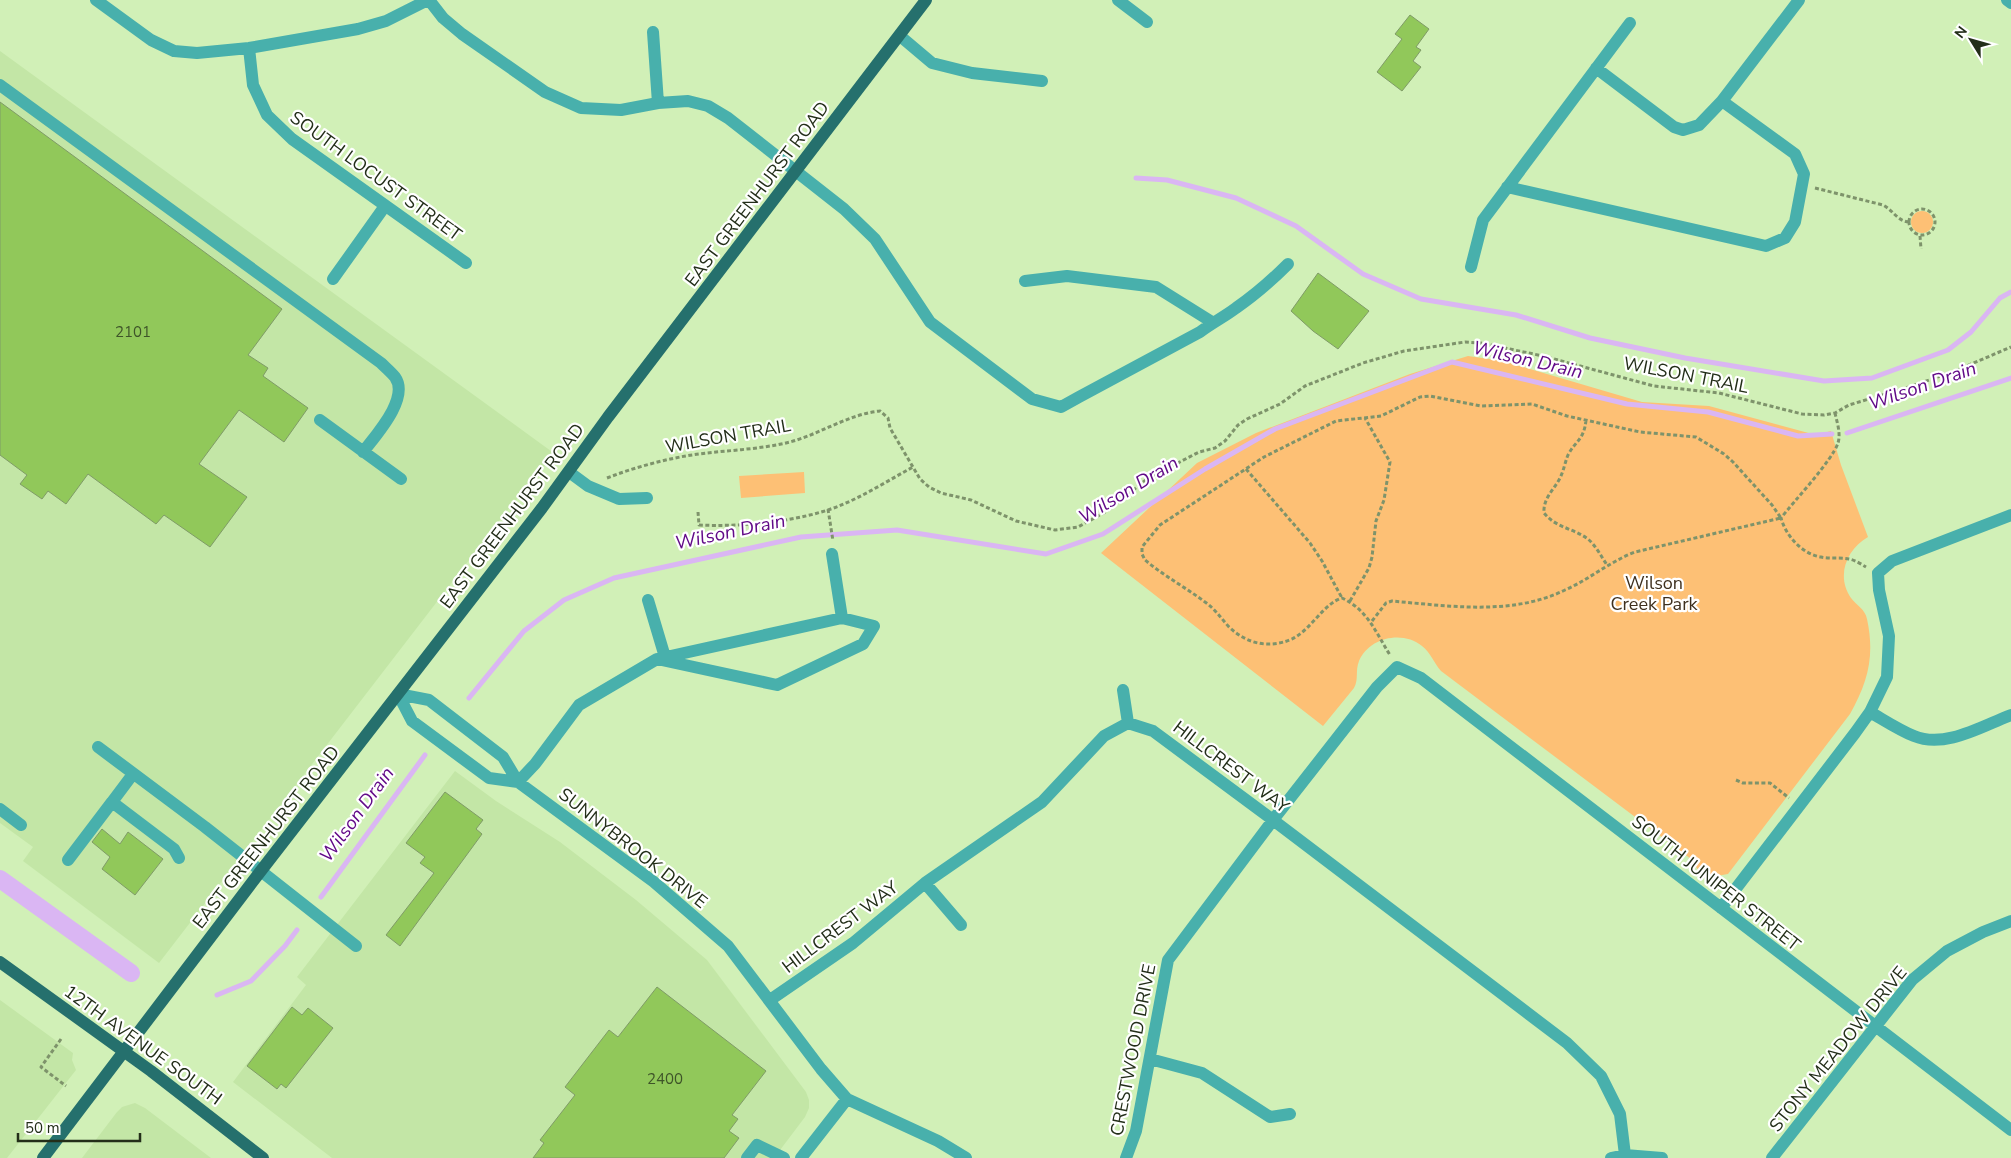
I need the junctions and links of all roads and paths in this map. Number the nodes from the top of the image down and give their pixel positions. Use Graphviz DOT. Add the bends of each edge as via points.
graph roads {
  1 [pos="96,0"];
  2 [pos="428,0"];
  3 [pos="926,0"];
  4 [pos="1118,0"];
  5 [pos="1800,0"];
  6 [pos="2007,0"];
  7 [pos="2011,3"];
  8 [pos="1147,22"];
  9 [pos="1630,23"];
  10 [pos="652,32"];
  11 [pos="900,36"];
  12 [pos="249,48"];
  13 [pos="1596,68"];
  14 [pos="1042,81"];
  15 [pos="0,85"];
  16 [pos="1722,101"];
  17 [pos="658,103"];
  18 [pos="796,172"];
  19 [pos="1802,184"];
  20 [pos="1507,187"];
  21 [pos="385,206"];
  22 [pos="1908,222"];
  23 [pos="1920,236"];
  24 [pos="1922,249"];
  25 [pos="466,263"];
  26 [pos="1288,264"];
  27 [pos="1472,267"];
  28 [pos="333,279"];
  29 [pos="1025,281"];
  30 [pos="1212,322"];
  31 [pos="2011,347"];
  32 [pos="1835,413"];
  33 [pos="1365,418"];
  34 [pos="320,420"];
  35 [pos="1586,420"];
  36 [pos="363,452"];
  37 [pos="913,467"];
  38 [pos="1246,469"];
  39 [pos="569,472"];
  40 [pos="401,479"];
  41 [pos="588,486"];
  42 [pos="647,498"];
  43 [pos="828,509"];
  44 [pos="698,512"];
  45 [pos="2011,515"];
  46 [pos="1781,518"];
  47 [pos="832,548"];
  48 [pos="1607,565"];
  49 [pos="1878,573"];
  50 [pos="1342,598"];
  51 [pos="648,600"];
  52 [pos="1350,601"];
  53 [pos="842,618"];
  54 [pos="1372,621"];
  55 [pos="661,658"];
  56 [pos="1398,667"];
  57 [pos="1123,690"];
  58 [pos="398,694"];
  59 [pos="1870,712"];
  60 [pos="2011,715"];
  61 [pos="1128,723"];
  62 [pos="98,747"];
  63 [pos="134,774"];
  64 [pos="1736,780"];
  65 [pos="518,782"];
  66 [pos="112,802"];
  67 [pos="1800,805"];
  68 [pos="0,809"];
  69 [pos="1273,820"];
  70 [pos="21,825"];
  71 [pos="179,858"];
  72 [pos="68,860"];
  73 [pos="260,872"];
  74 [pos="925,883"];
  75 [pos="1721,908"];
  76 [pos="2011,921"];
  77 [pos="961,925"];
  78 [pos="356,946"];
  79 [pos="0,962"];
  80 [pos="770,1000"];
  81 [pos="1874,1027"];
  82 [pos="61,1039"];
  83 [pos="124,1052"];
  84 [pos="1150,1060"];
  85 [pos="66,1086"];
  86 [pos="847,1099"];
  87 [pos="1290,1114"];
  88 [pos="2011,1130"];
  89 [pos="1625,1155"];
  90 [pos="43,1158"];
  91 [pos="263,1158"];
  92 [pos="747,1158"];
  93 [pos="784,1158"];
  94 [pos="801,1158"];
  95 [pos="966,1158"];
  96 [pos="1126,1158"];
  97 [pos="1611,1158"];
  98 [pos="1662,1158"];
  99 [pos="1772,1158"];
  1 -- 12 [label="street" via="151,40 174,51"];
  2 -- 12 [label="street" via="386,21 358,29"];
  2 -- 17 [label="street" via="462,34 545,92 581,108 621,110"];
  3 -- 11 [label="main road, EAST GREENHURST ROAD"];
  4 -- 8 [label="street"];
  5 -- 16 [label="street"];
  6 -- 7 [label="street"];
  9 -- 13 [label="street"];
  10 -- 17 [label="street"];
  11 -- 14 [label="street" via="932,63 972,73"];
  11 -- 18 [label="main road, EAST GREENHURST ROAD"];
  12 -- 21 [label="street, SOUTH LOCUST STREET" via="253,85 267,115 292,139"];
  13 -- 16 [label="street" via="1674,127 1683,130 1699,125"];
  13 -- 20 [label="street"];
  15 -- 36 [label="street" via="381,363 396,378 398,395 392,412"];
  16 -- 19 [label="street" via="1796,154 1804,174"];
  17 -- 18 [label="street" via="688,101 708,106"];
  18 -- 30 [label="street" via="844,209 875,239 930,322 1032,399 1061,407 1200,332"];
  18 -- 39 [label="main road, EAST GREENHURST ROAD"];
  19 -- 20 [label="street" via="1795,222 1785,238 1766,246"];
  19 -- 22 [label="path" via="1883,205 1901,221"];
  20 -- 27 [label="street" via="1483,220"];
  21 -- 25 [label="street, SOUTH LOCUST STREET"];
  21 -- 28 [label="street"];
  22 -- 23 [label="path" via="1912,232"];
  22 -- 23 [label="path" via="1916,210 1932,214 1935,223 1932,231"];
  23 -- 24 [label="path"];
  26 -- 30 [label="street" via="1235,309"];
  29 -- 30 [label="street" via="1067,276 1156,287"];
  31 -- 32 [label="path, WILSON TRAIL" via="1955,371 1849,405"];
  32 -- 37 [label="path, WILSON TRAIL" via="1802,414 1719,394 1654,386 1543,356 1465,342 1404,351 1317,380 1280,404 1238,425 1225,442 1215,448 1199,452 1146,479 1107,511 1078,527 1055,530 1016,521 971,500 940,493 920,479"];
  32 -- 46 [label="path" via="1838,444"];
  33 -- 35 [label="path" via="1380,416 1420,397 1430,396 1481,406 1532,404"];
  33 -- 38 [label="path" via="1336,421"];
  33 -- 52 [label="path" via="1390,462 1369,568"];
  34 -- 36 [label="street"];
  35 -- 46 [label="path" via="1640,432 1696,437 1733,462"];
  35 -- 48 [label="path" via="1585,431 1567,456 1560,477 1549,493 1544,513 1556,525 1586,538"];
  36 -- 40 [label="street"];
  37 -- 41 [label="path, WILSON TRAIL" via="890,428 888,418 880,411 790,442 681,457 626,471"];
  37 -- 43 [label="path"];
  38 -- 50 [label="path" via="1310,543"];
  38 -- 50 [label="path" via="1160,525 1142,547 1145,560 1204,601 1240,635 1261,645 1293,638 1318,619 1335,600"];
  39 -- 41 [label="street"];
  39 -- 58 [label="main road, EAST GREENHURST ROAD"];
  41 -- 42 [label="street" via="619,499"];
  43 -- 44 [label="path" via="807,516 733,526 699,525"];
  43 -- 47 [label="path"];
  45 -- 49 [label="street" via="1892,561"];
  46 -- 48 [label="path" via="1635,552"];
  46 -- 49 [label="path" via="1793,541 1809,554 1850,559"];
  47 -- 53 [label="street"];
  48 -- 54 [label="path" via="1564,591 1538,600 1490,607 1392,601 1386,603"];
  49 -- 59 [label="street" via="1889,636 1887,677"];
  50 -- 52 [label="path"];
  51 -- 55 [label="street"];
  52 -- 54 [label="path"];
  53 -- 55 [label="street"];
  53 -- 55 [label="street" via="874,626 863,644 777,685"];
  54 -- 56 [label="path"];
  55 -- 65 [label="street" via="579,705"];
  56 -- 69 [label="street, CRESTWOOD DRIVE" via="1377,687"];
  56 -- 75 [label="street, SOUTH JUNIPER STREET" via="1421,678"];
  57 -- 61 [label="street"];
  58 -- 65 [label="street, SUNNYBROOK DRIVE" via="429,700 503,757"];
  58 -- 65 [label="street, SUNNYBROOK DRIVE" via="412,721 489,778"];
  58 -- 73 [label="main road, EAST GREENHURST ROAD"];
  59 -- 60 [label="street" via="1915,737 1934,741 1955,737"];
  59 -- 67 [label="street"];
  61 -- 69 [label="street, HILLCREST WAY" via="1153,730"];
  61 -- 74 [label="street, HILLCREST WAY" via="1104,736 1042,802"];
  62 -- 63 [label="street"];
  63 -- 66 [label="street"];
  63 -- 73 [label="street"];
  64 -- 67 [label="path" via="1770,783"];
  65 -- 80 [label="street, SUNNYBROOK DRIVE" via="667,893 728,946"];
  66 -- 71 [label="street" via="174,849"];
  66 -- 72 [label="street"];
  67 -- 75 [label="street"];
  68 -- 70 [label="street"];
  69 -- 84 [label="street, CRESTWOOD DRIVE" via="1168,960"];
  69 -- 89 [label="street, HILLCREST WAY" via="1567,1043 1601,1076 1620,1114"];
  73 -- 78 [label="street"];
  73 -- 83 [label="main road, EAST GREENHURST ROAD"];
  74 -- 77 [label="street"];
  74 -- 80 [label="street, HILLCREST WAY" via="853,943"];
  75 -- 81 [label="street, SOUTH JUNIPER STREET"];
  76 -- 81 [label="street, STONY MEADOW DRIVE" via="1947,951 1912,980"];
  79 -- 83 [label="main road, 12TH AVENUE SOUTH"];
  80 -- 86 [label="street, SUNNYBROOK DRIVE"];
  81 -- 88 [label="street, SOUTH JUNIPER STREET"];
  81 -- 99 [label="street, STONY MEADOW DRIVE"];
  82 -- 85 [label="path" via="38,1067"];
  83 -- 90 [label="main road, EAST GREENHURST ROAD"];
  83 -- 91 [label="main road, 12TH AVENUE SOUTH"];
  84 -- 87 [label="street" via="1202,1073 1270,1117"];
  84 -- 96 [label="street, CRESTWOOD DRIVE" via="1136,1131"];
  86 -- 94 [label="street"];
  86 -- 95 [label="street, SUNNYBROOK DRIVE"];
  89 -- 97 [label="street"];
  89 -- 98 [label="street"];
  92 -- 93 [label="street" via="757,1145"];
}
